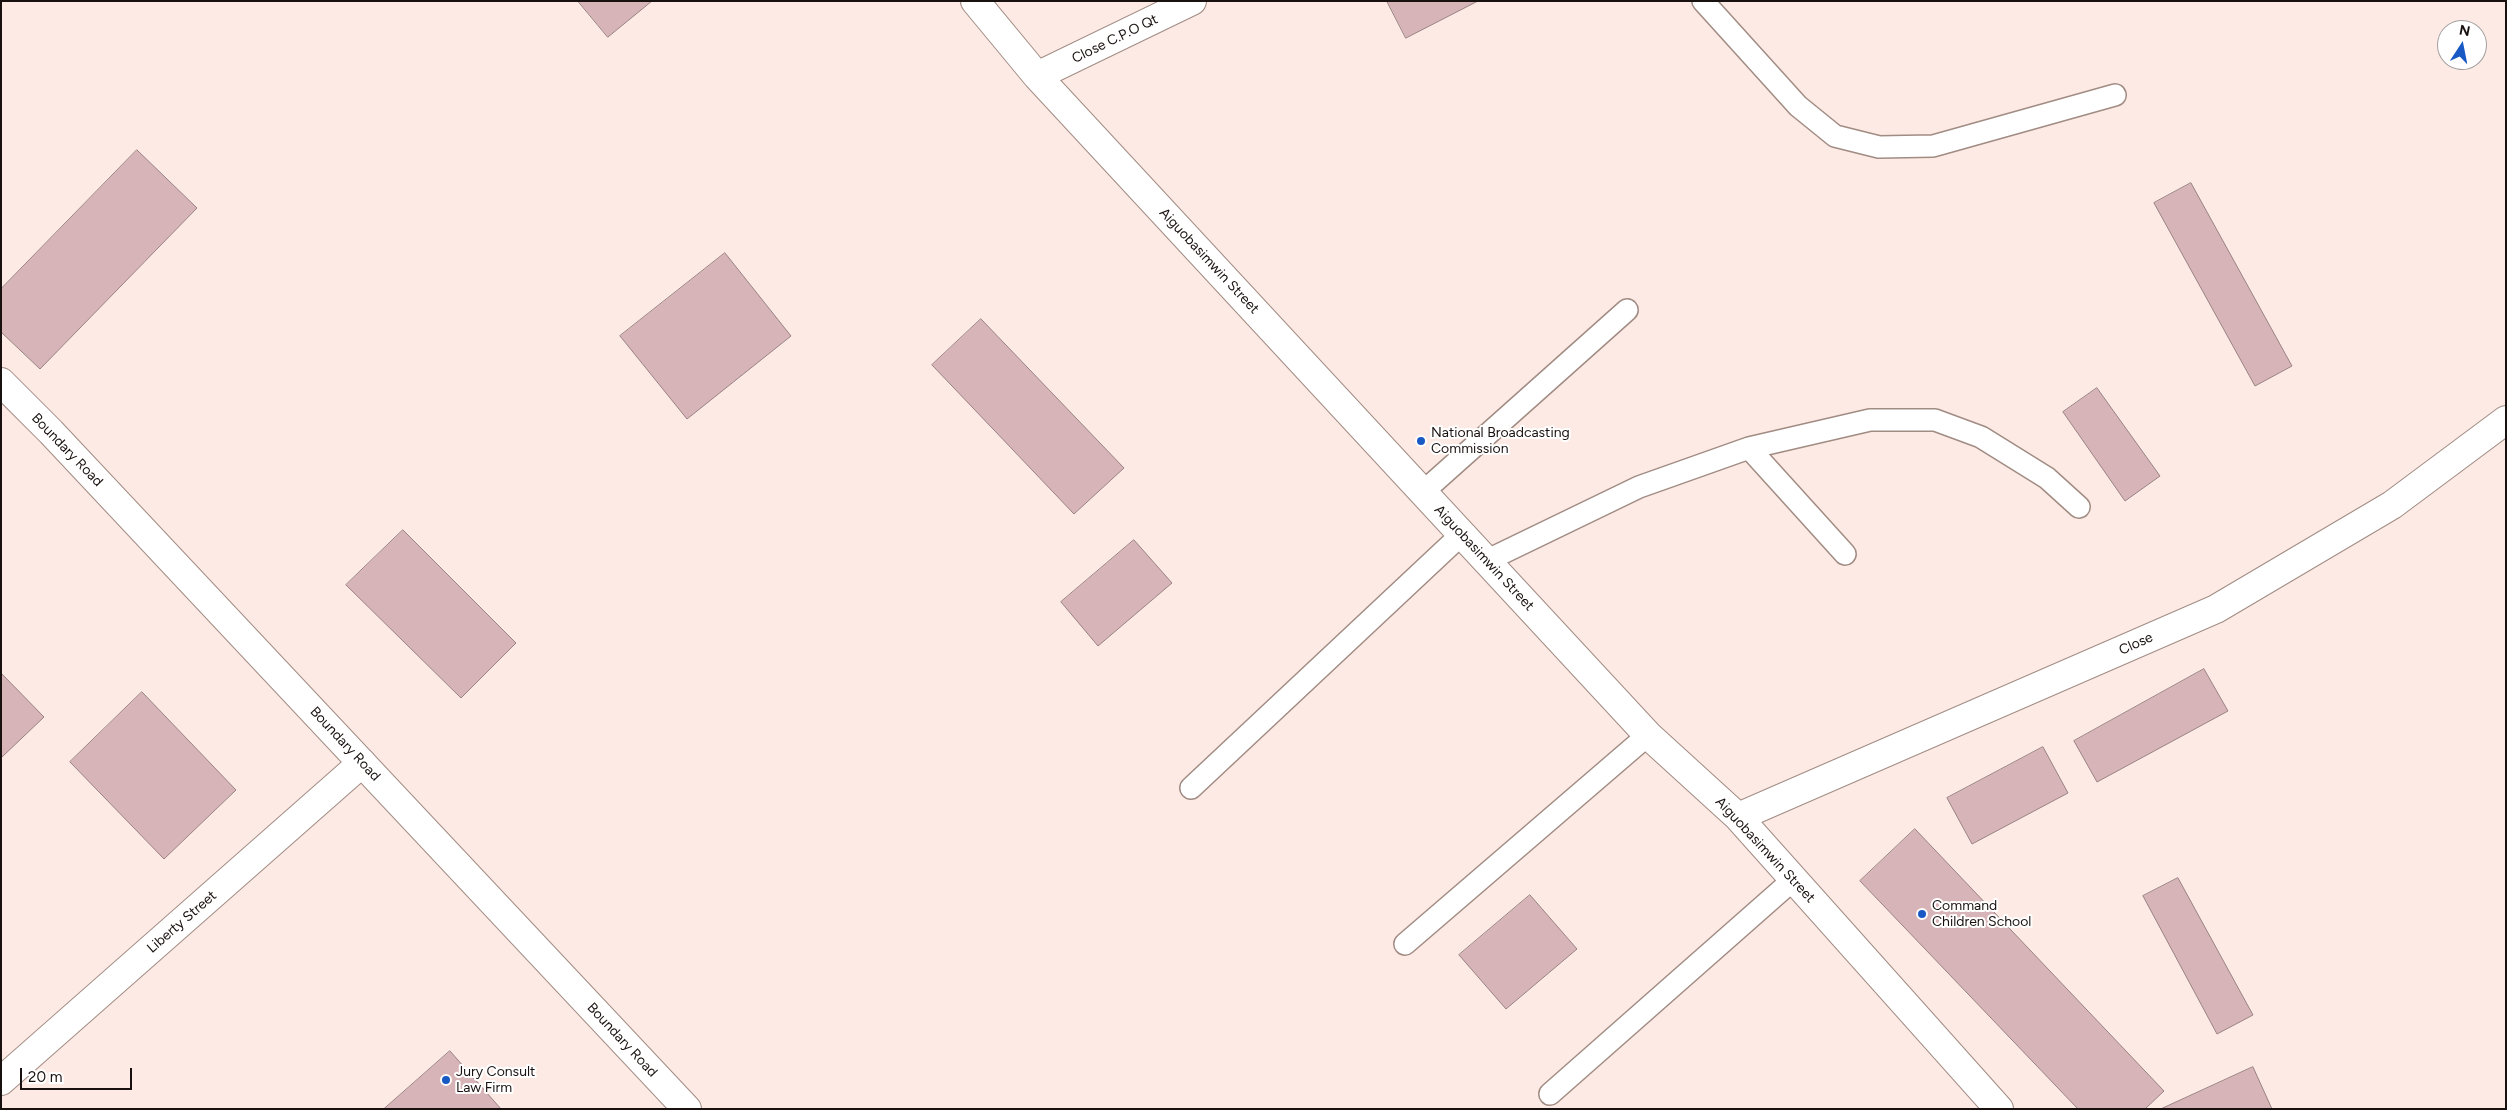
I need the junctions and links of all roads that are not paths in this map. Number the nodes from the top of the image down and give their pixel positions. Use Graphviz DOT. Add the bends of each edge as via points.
graph roads {
  1 [pos="975,1"];
  2 [pos="1192,1"];
  3 [pos="1703,1"];
  4 [pos="1037,76"];
  5 [pos="2115,95"];
  6 [pos="1627,310"];
  7 [pos="1,382"];
  8 [pos="2506,420"];
  9 [pos="1749,448"];
  10 [pos="1422,492"];
  11 [pos="2079,507"];
  12 [pos="1462,534"];
  13 [pos="1845,554"];
  14 [pos="1486,561"];
  15 [pos="1648,735"];
  16 [pos="362,763"];
  17 [pos="1191,788"];
  18 [pos="1738,817"];
  19 [pos="1794,879"];
  20 [pos="1406,944"];
  21 [pos="1,1081"];
  22 [pos="1550,1094"];
  23 [pos="687,1109"];
  24 [pos="1999,1109"];
  1 -- 4 [label="street, Aiguobasimwin Street"];
  2 -- 4 [label="street, Close C.P.O Qt"];
  3 -- 5 [label="lane" via="1798,106 1835,136 1879,147 1933,146"];
  4 -- 10 [label="street, Aiguobasimwin Street"];
  6 -- 10 [label="lane"];
  7 -- 16 [label="street, Boundary Road"];
  8 -- 18 [label="street, Close" via="2392,505 2216,609"];
  9 -- 11 [label="lane" via="1870,420 1935,420 1981,437 2047,478"];
  9 -- 13 [label="lane"];
  9 -- 14 [label="lane" via="1639,487"];
  10 -- 12 [label="street, Aiguobasimwin Street"];
  12 -- 14 [label="street, Aiguobasimwin Street"];
  12 -- 17 [label="lane"];
  14 -- 15 [label="street, Aiguobasimwin Street"];
  15 -- 18 [label="street, Aiguobasimwin Street"];
  15 -- 20 [label="lane"];
  16 -- 21 [label="street, Liberty Street"];
  16 -- 23 [label="street, Boundary Road"];
  18 -- 19 [label="street, Aiguobasimwin Street"];
  19 -- 22 [label="lane"];
  19 -- 24 [label="street, Aiguobasimwin Street"];
}
